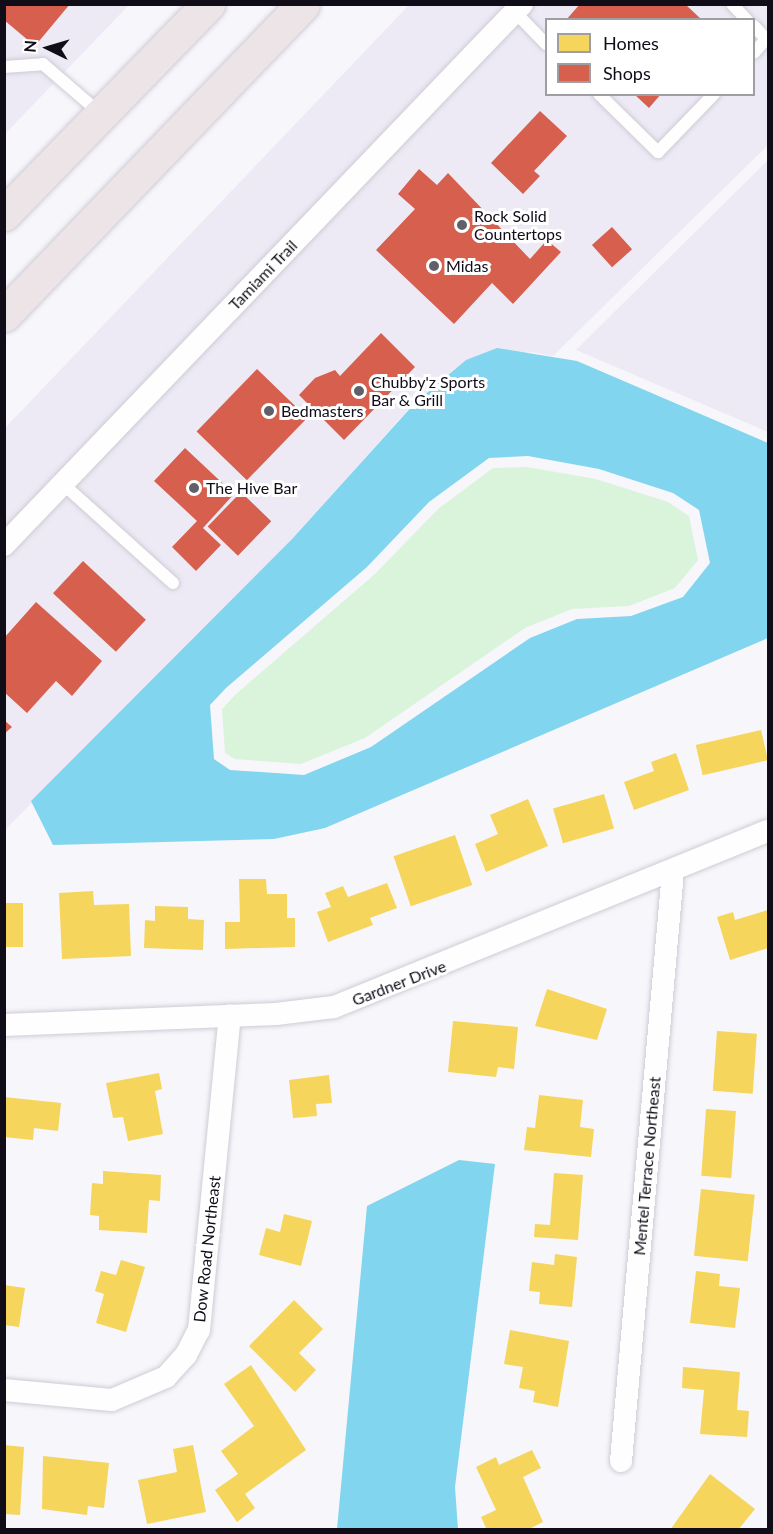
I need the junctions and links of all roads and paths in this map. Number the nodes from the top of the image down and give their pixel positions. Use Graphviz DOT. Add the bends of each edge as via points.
graph roads {
  1 [pos="303,4"];
  2 [pos="732,4"];
  3 [pos="196,8"];
  4 [pos="518,8"];
  5 [pos="745,18"];
  6 [pos="755,28"];
  7 [pos="545,43"];
  8 [pos="755,51"];
  9 [pos="4,67"];
  10 [pos="600,96"];
  11 [pos="712,96"];
  12 [pos="102,115"];
  13 [pos="20,182"];
  14 [pos="4,214"];
  15 [pos="4,315"];
  16 [pos="63,484"];
  17 [pos="4,545"];
  18 [pos="173,583"];
  19 [pos="768,831"];
  20 [pos="673,871"];
  21 [pos="230,1016"];
  22 [pos="4,1025"];
  23 [pos="4,1390"];
  24 [pos="621,1461"];
  1 -- 15 [label="main road"];
  2 -- 5 [label="lane"];
  3 -- 12 [label="main road"];
  4 -- 7 [label="lane"];
  4 -- 16 [label="street, Tamiami Trail"];
  6 -- 8 [label="lane" via="766,39"];
  9 -- 12 [label="lane" via="43,64"];
  10 -- 11 [label="lane" via="658,152"];
  12 -- 13 [label="main road"];
  13 -- 14 [label="main road"];
  16 -- 17 [label="street, Tamiami Trail"];
  16 -- 18 [label="lane"];
  19 -- 20 [label="street, Gardner Drive"];
  20 -- 21 [label="street, Gardner Drive" via="362,999 306,1012"];
  20 -- 24 [label="street, Mentel Terrace Northeast"];
  21 -- 22 [label="street, Gardner Drive"];
  21 -- 23 [label="street, Dow Road Northeast" via="199,1330 186,1355 166,1377 112,1400"];
}
